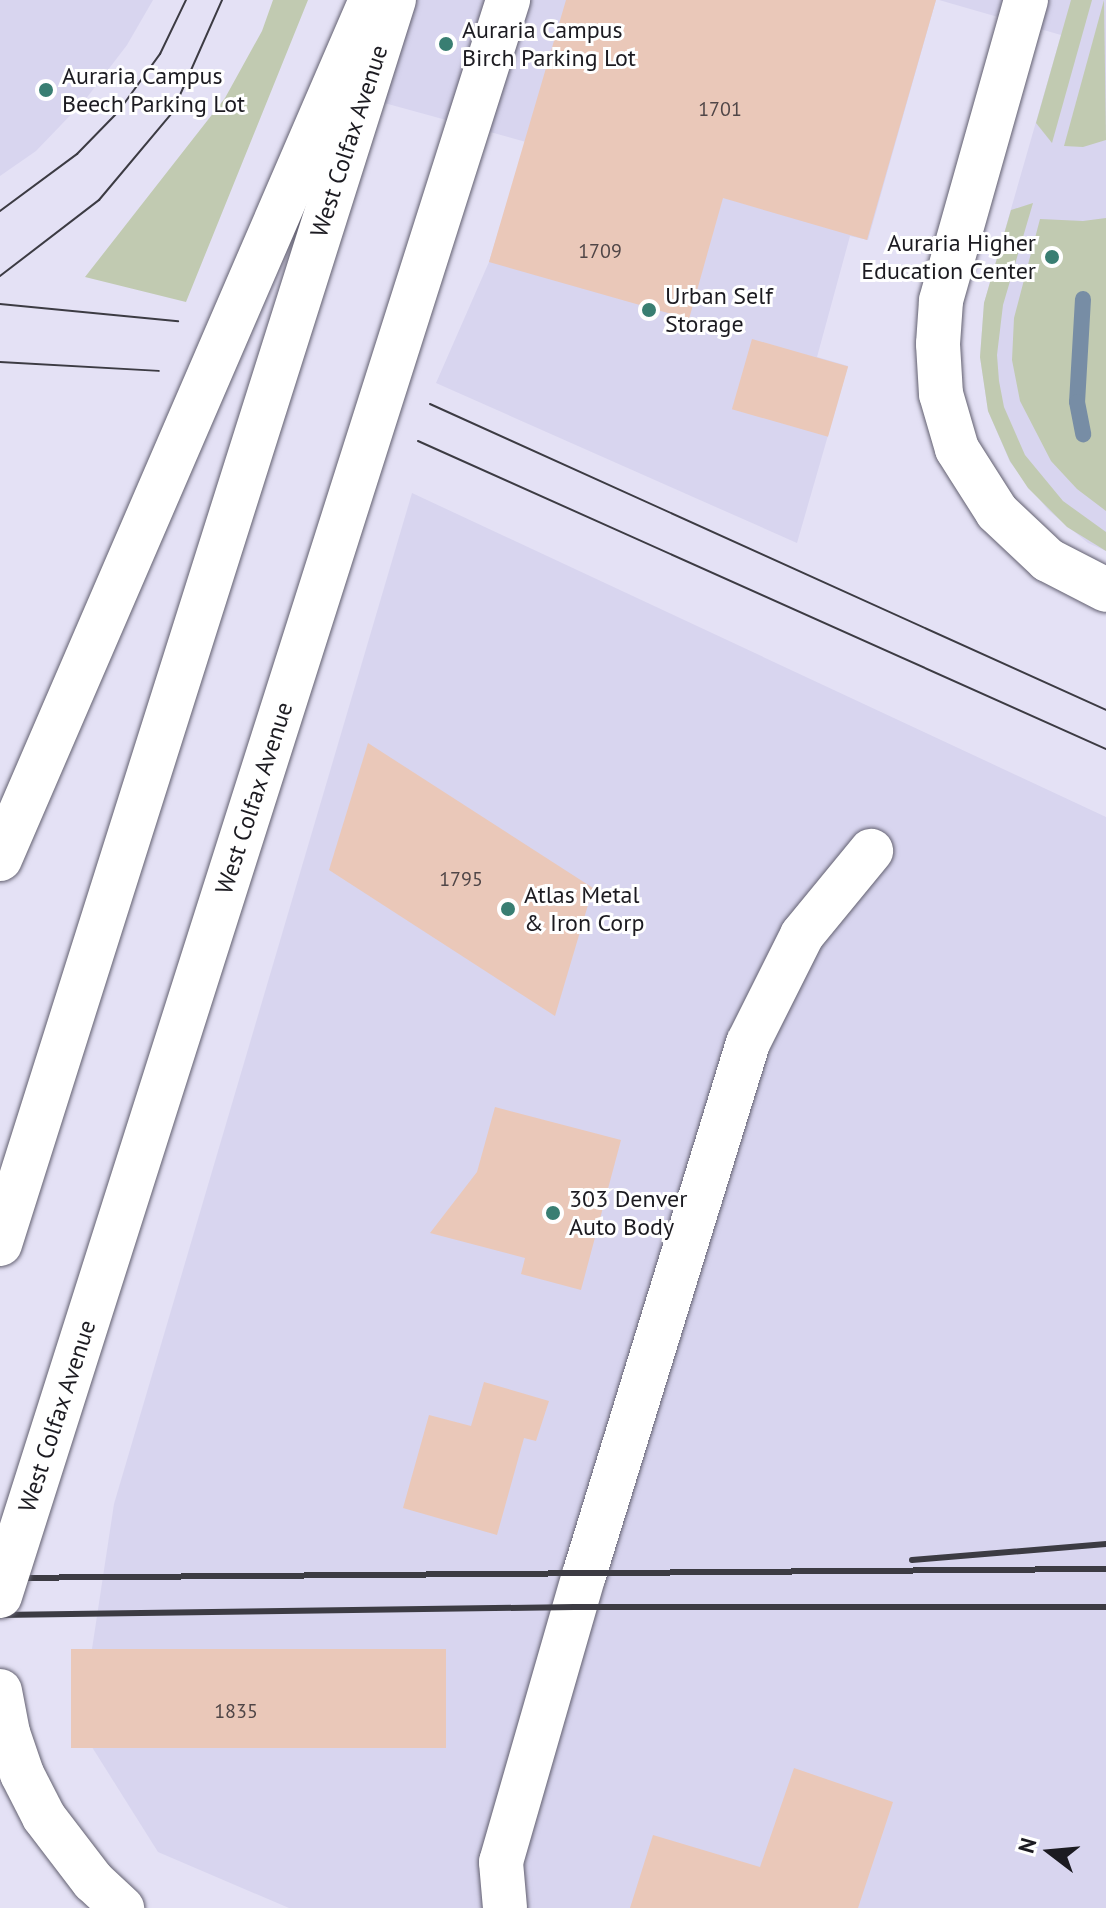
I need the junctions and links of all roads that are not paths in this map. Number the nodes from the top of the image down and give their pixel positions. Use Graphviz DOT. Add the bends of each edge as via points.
graph roads {
  1 [pos="371,0"];
  2 [pos="394,0"];
  3 [pos="508,0"];
  4 [pos="1026,0"];
  5 [pos="1106,590"];
  6 [pos="871,851"];
  7 [pos="0,859"];
  8 [pos="0,1244"];
  9 [pos="0,1596"];
  10 [pos="0,1691"];
  11 [pos="122,1908"];
  12 [pos="505,1908"];
  1 -- 7 [label="main road, bridge"];
  2 -- 8 [label="main road, West Colfax Avenue, bridge"];
  3 -- 9 [label="main road, West Colfax Avenue, bridge"];
  4 -- 5 [label="main road" via="941,301 938,344 947,419 979,488 1012,530"];
  6 -- 12 [label="main road" via="802,935 748,1043 501,1862"];
  10 -- 11 [label="main road" via="22,1774 44,1817 70,1854"];
}
